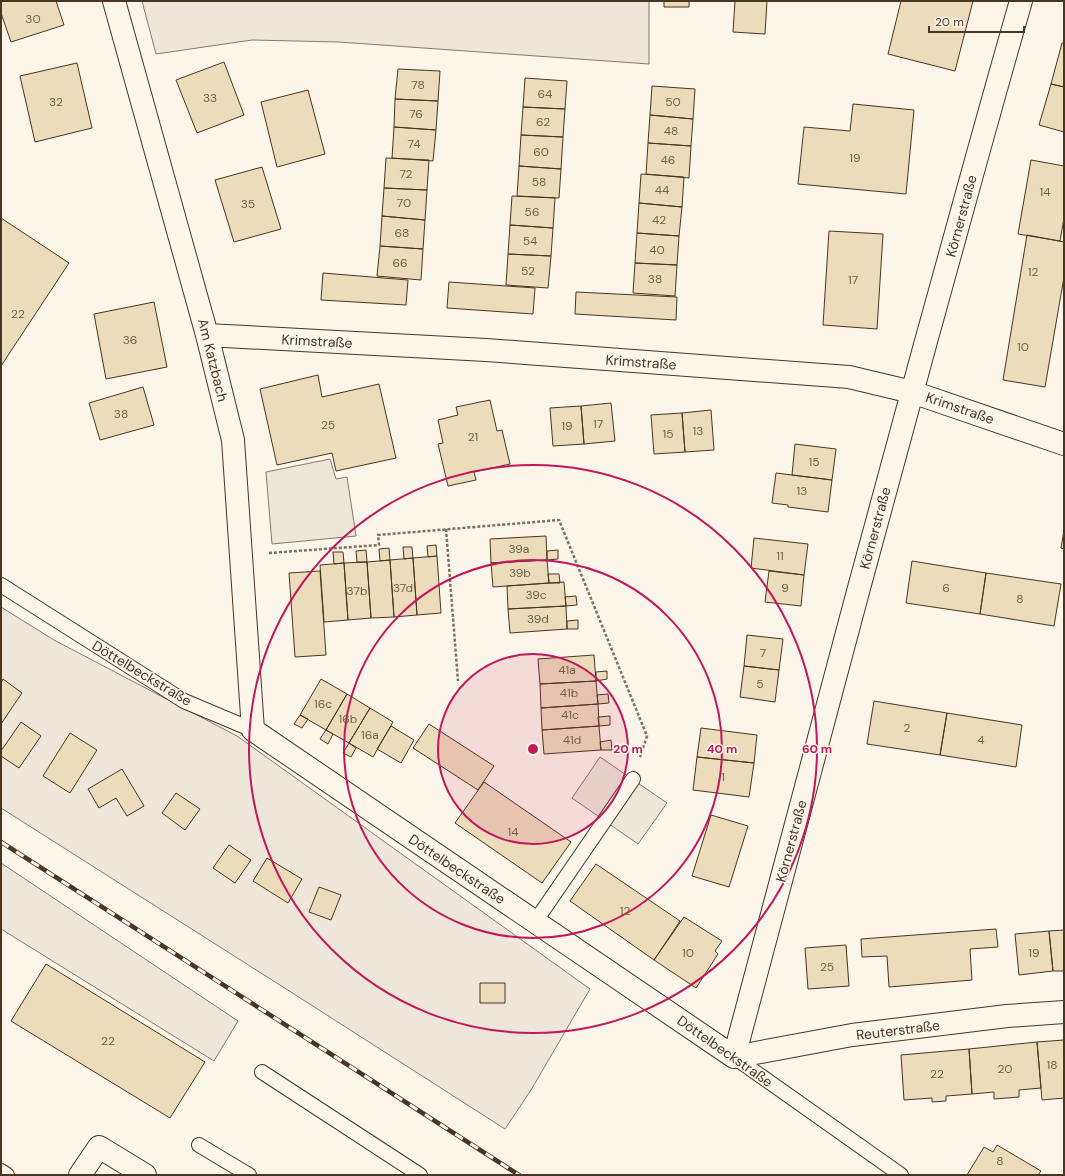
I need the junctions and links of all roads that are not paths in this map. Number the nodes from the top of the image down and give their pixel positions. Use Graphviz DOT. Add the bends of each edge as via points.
graph roads {
  1 [pos="114,1"];
  2 [pos="1021,1"];
  3 [pos="207,335"];
  4 [pos="912,392"];
  5 [pos="1064,444"];
  6 [pos="1,585"];
  7 [pos="253,730"];
  8 [pos="633,779"];
  9 [pos="535,922"];
  10 [pos="1064,1012"];
  11 [pos="734,1057"];
  12 [pos="262,1072"];
  13 [pos="199,1144"];
  14 [pos="1,1171"];
  15 [pos="7,1175"];
  16 [pos="80,1175"];
  17 [pos="145,1175"];
  18 [pos="249,1175"];
  19 [pos="420,1175"];
  20 [pos="901,1175"];
  1 -- 3 [label="street, Am Katzbach"];
  2 -- 4 [label="street, Körnerstraße"];
  3 -- 4 [label="street, Krimstraße" via="486,350 849,378"];
  3 -- 7 [label="street, Am Katzbach" via="233,440"];
  4 -- 5 [label="street, Krimstraße"];
  4 -- 11 [label="street, Körnerstraße"];
  6 -- 7 [label="lane, Döttelbeckstraße" via="184,700"];
  7 -- 9 [label="street, Döttelbeckstraße"];
  8 -- 9 [label="lane"];
  9 -- 11 [label="street, Döttelbeckstraße"];
  10 -- 11 [label="street, Reuterstraße" via="1007,1016 852,1035"];
  11 -- 20 [label="lane, Döttelbeckstraße"];
  12 -- 19 [label="lane"];
  13 -- 18 [label="lane"];
  14 -- 15 [label="lane"];
  16 -- 17 [label="street" via="99,1147"];
}
